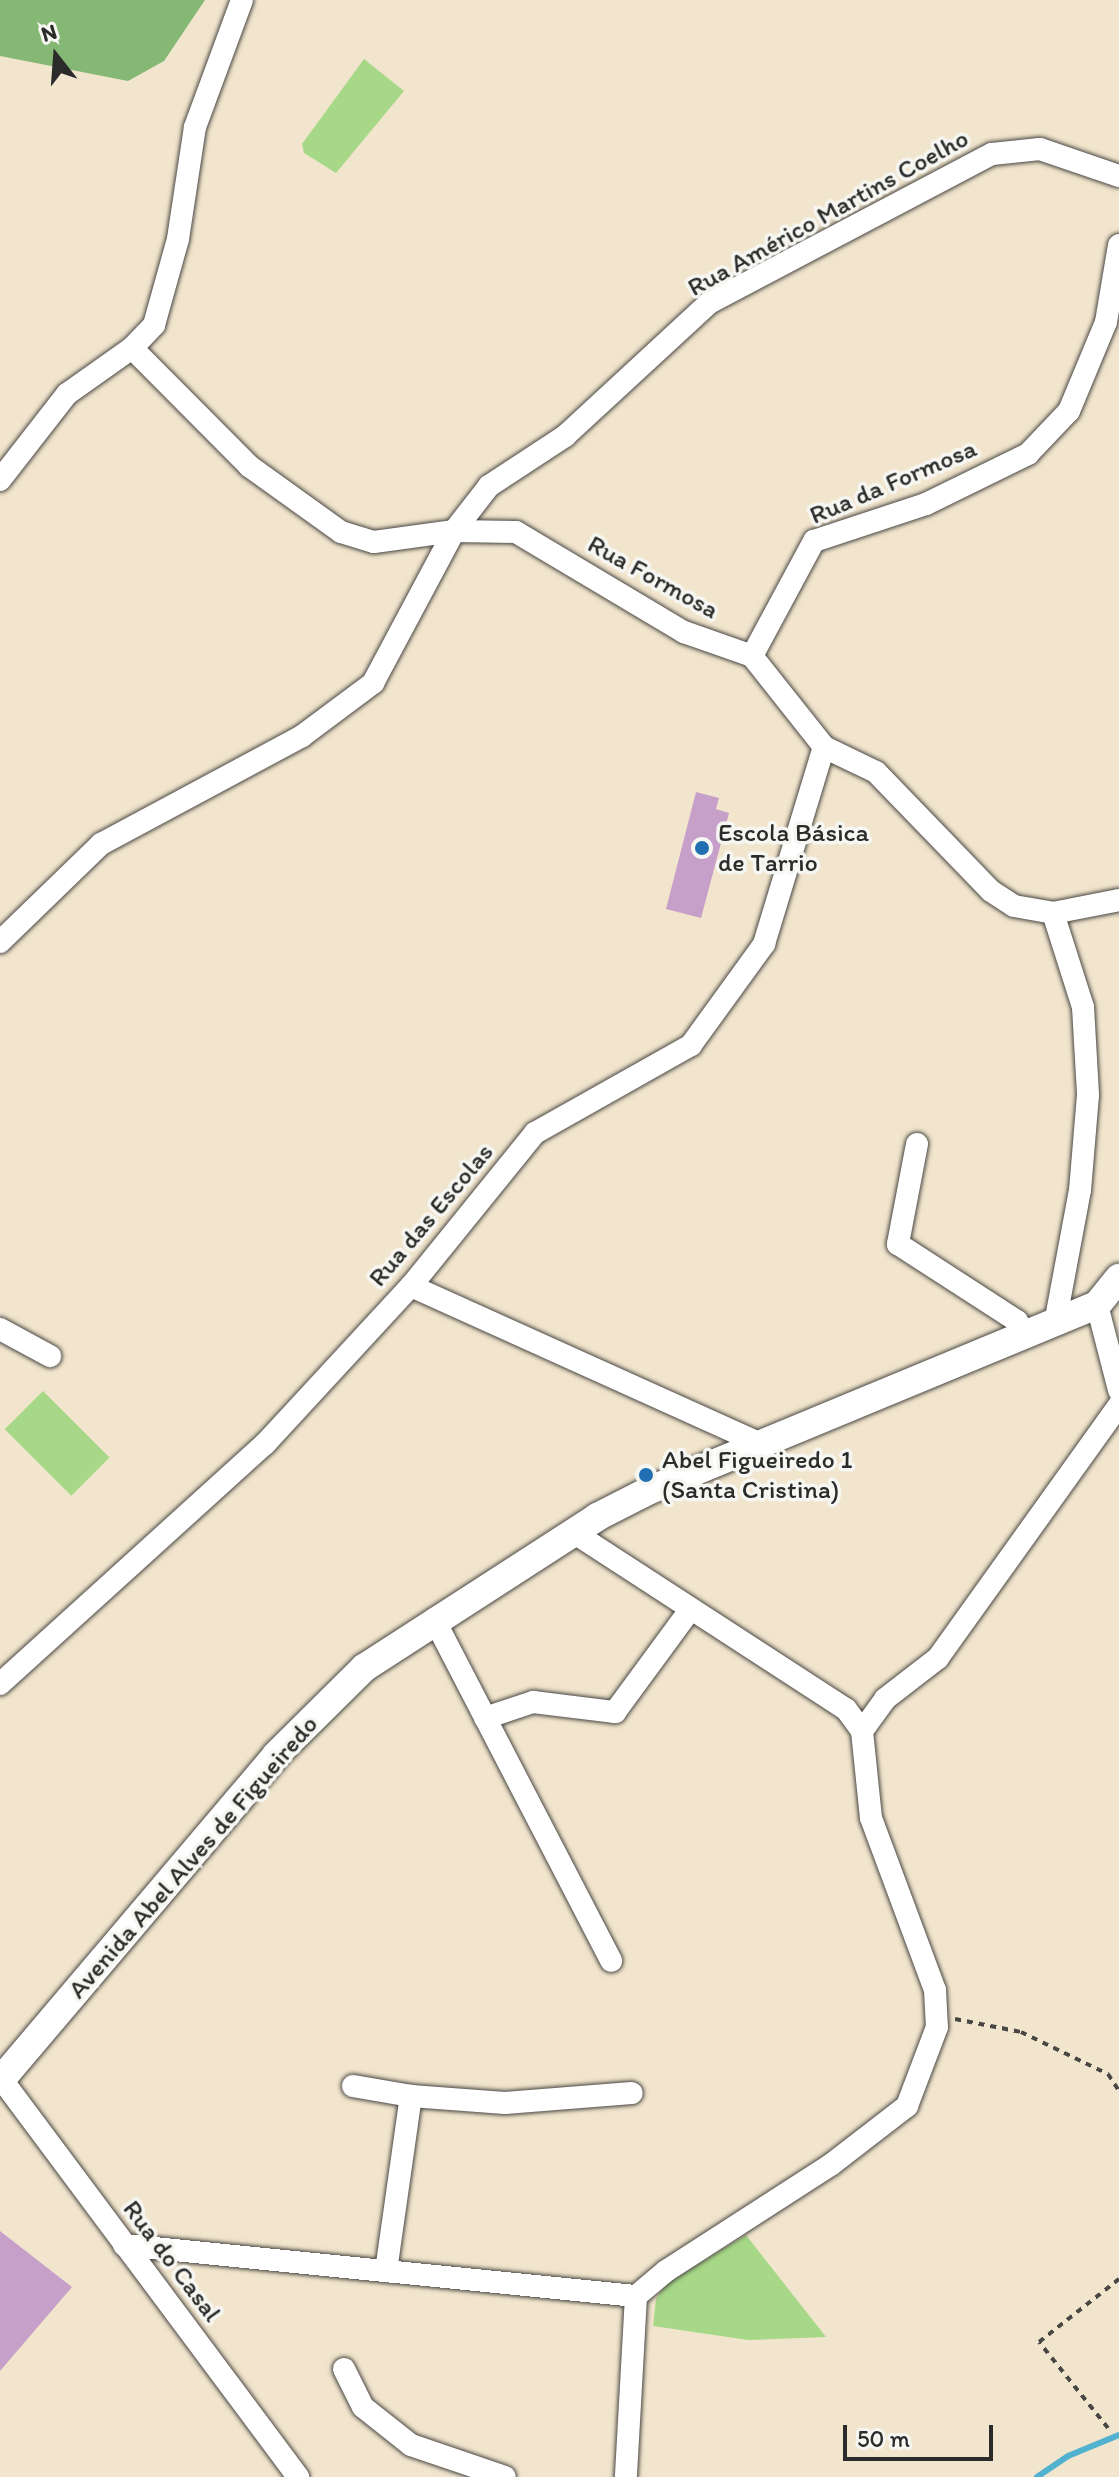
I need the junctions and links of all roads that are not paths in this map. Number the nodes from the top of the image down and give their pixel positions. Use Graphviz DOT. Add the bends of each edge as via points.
graph roads {
  1 [pos="242,0"];
  2 [pos="1119,176"];
  3 [pos="1119,245"];
  4 [pos="132,348"];
  5 [pos="0,480"];
  6 [pos="454,531"];
  7 [pos="752,656"];
  8 [pos="824,747"];
  9 [pos="1119,900"];
  10 [pos="1053,913"];
  11 [pos="0,942"];
  12 [pos="917,1144"];
  13 [pos="1119,1278"];
  14 [pos="411,1286"];
  15 [pos="1097,1305"];
  16 [pos="1055,1324"];
  17 [pos="0,1329"];
  18 [pos="1023,1337"];
  19 [pos="50,1356"];
  20 [pos="1119,1390"];
  21 [pos="1119,1405"];
  22 [pos="761,1444"];
  23 [pos="573,1532"];
  24 [pos="690,1610"];
  25 [pos="434,1619"];
  26 [pos="0,1684"];
  27 [pos="485,1718"];
  28 [pos="862,1731"];
  29 [pos="611,1961"];
  30 [pos="0,2079"];
  31 [pos="353,2086"];
  32 [pos="632,2093"];
  33 [pos="411,2096"];
  34 [pos="124,2245"];
  35 [pos="386,2271"];
  36 [pos="636,2296"];
  37 [pos="344,2369"];
  38 [pos="298,2477"];
  39 [pos="505,2477"];
  40 [pos="626,2477"];
  1 -- 4 [label="street" via="195,127 178,239 154,325"];
  2 -- 6 [label="street, Rua Américo Martins Coelho" via="1040,149 992,154 709,303 565,436 489,486"];
  3 -- 7 [label="street, Rua da Formosa" via="1106,322 1069,411 1028,454 926,504 814,541"];
  4 -- 5 [label="street" via="67,394"];
  4 -- 6 [label="street, Rua Formosa" via="249,466 341,532 374,542"];
  6 -- 7 [label="street, Rua Formosa" via="516,532 684,632"];
  6 -- 11 [label="street, Rua Américo Martins Coelho" via="373,683 302,736 101,844"];
  7 -- 8 [label="street"];
  8 -- 10 [label="street" via="876,772 991,891 1014,906"];
  8 -- 14 [label="street, Rua das Escolas" via="764,944 691,1045 535,1133"];
  9 -- 10 [label="street"];
  10 -- 16 [label="street" via="1083,1007 1088,1095 1080,1190"];
  12 -- 18 [label="street" via="898,1244 1017,1321"];
  13 -- 15 [label="main road, Avenida Abel Alves de Figueiredo"];
  14 -- 22 [label="street"];
  14 -- 26 [label="street, Rua das Escolas" via="265,1444"];
  15 -- 16 [label="main road, Avenida Abel Alves de Figueiredo"];
  15 -- 20 [label="street"];
  16 -- 18 [label="main road, Avenida Abel Alves de Figueiredo"];
  17 -- 19 [label="street"];
  18 -- 22 [label="main road, Avenida Abel Alves de Figueiredo"];
  21 -- 28 [label="street" via="938,1658 885,1699"];
  22 -- 23 [label="main road, Avenida Abel Alves de Figueiredo" via="650,1490"];
  23 -- 24 [label="street"];
  23 -- 25 [label="main road, Avenida Abel Alves de Figueiredo"];
  24 -- 27 [label="street" via="615,1712 533,1702"];
  24 -- 28 [label="street" via="846,1709"];
  25 -- 27 [label="street"];
  25 -- 30 [label="main road, Avenida Abel Alves de Figueiredo" via="364,1668 276,1755"];
  27 -- 29 [label="street"];
  28 -- 36 [label="street" via="871,1818 935,1990 937,2015 924,2071 907,2106 832,2164"];
  30 -- 34 [label="street, Rua do Casal"];
  31 -- 33 [label="street"];
  32 -- 33 [label="street" via="505,2103"];
  33 -- 35 [label="street"];
  34 -- 35 [label="street"];
  34 -- 38 [label="street, Rua do Casal"];
  35 -- 36 [label="street"];
  36 -- 40 [label="street"];
  37 -- 39 [label="street" via="363,2407 411,2445"];
}
